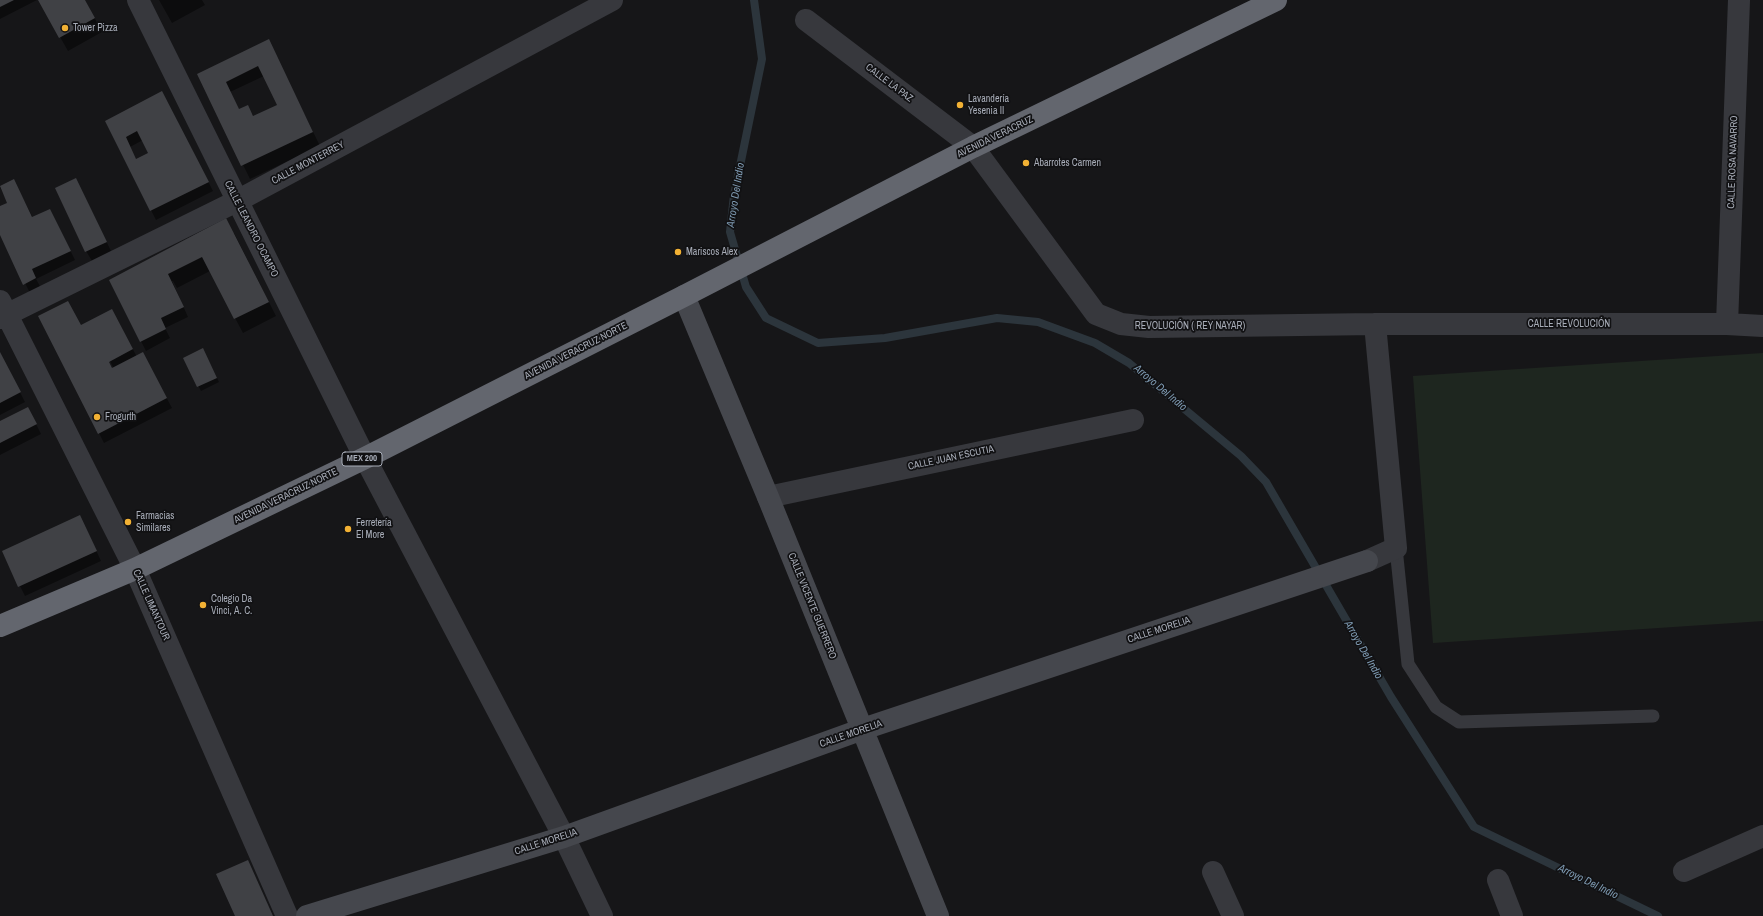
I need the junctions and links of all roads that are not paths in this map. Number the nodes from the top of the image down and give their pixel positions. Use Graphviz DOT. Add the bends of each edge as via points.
graph roads {
  1 [pos="138,0"];
  2 [pos="612,0"];
  3 [pos="1276,0"];
  4 [pos="1739,0"];
  5 [pos="806,20"];
  6 [pos="973,147"];
  7 [pos="237,201"];
  8 [pos="716,278"];
  9 [pos="684,296"];
  10 [pos="2,311"];
  11 [pos="1375,324"];
  12 [pos="1727,324"];
  13 [pos="1763,326"];
  14 [pos="1133,420"];
  15 [pos="365,458"];
  16 [pos="768,497"];
  17 [pos="1396,548"];
  18 [pos="135,569"];
  19 [pos="0,626"];
  20 [pos="1653,716"];
  21 [pos="863,729"];
  22 [pos="1763,836"];
  23 [pos="564,837"];
  24 [pos="1684,871"];
  25 [pos="1213,872"];
  26 [pos="1498,880"];
  27 [pos="287,916"];
  28 [pos="306,916"];
  29 [pos="602,916"];
  30 [pos="938,916"];
  31 [pos="1233,916"];
  32 [pos="1512,916"];
  1 -- 7 [label="street, CALLE LEANDRO OCAMPO"];
  2 -- 7 [label="street, CALLE MONTERREY"];
  3 -- 6 [label="highway, AVENIDA VERACRUZ / MEX 200"];
  4 -- 12 [label="street, CALLE ROSA NAVARRO"];
  5 -- 6 [label="street, CALLE LA PAZ"];
  6 -- 8 [label="highway, AVENIDA VERACRUZ / MEX 200"];
  6 -- 11 [label="street, REVOLUCIÓN ( REY NAYAR)" via="1096,314 1121,324 1149,327"];
  7 -- 10 [label="street, CALLE MONTERREY"];
  7 -- 15 [label="street, CALLE LEANDRO OCAMPO"];
  8 -- 9 [label="highway, AVENIDA VERACRUZ NORTE / MEX 200"];
  9 -- 15 [label="highway, AVENIDA VERACRUZ NORTE / MEX 200"];
  9 -- 16 [label="street, CALLE VICENTE GUERRERO"];
  10 -- 18 [label="street, CALLE LIMANTOUR"];
  11 -- 12 [label="street, CALLE REVOLUCIÓN"];
  11 -- 17 [label="street"];
  12 -- 13 [label="street, CALLE REVOLUCIÓN"];
  14 -- 16 [label="street, CALLE JUAN ESCUTIA"];
  15 -- 18 [label="highway, AVENIDA VERACRUZ NORTE / MEX 200"];
  15 -- 23 [label="street, CALLE LEANDRO OCAMPO"];
  16 -- 21 [label="street, CALLE VICENTE GUERRERO"];
  17 -- 20 [label="lane" via="1408,664 1436,707 1459,722"];
  17 -- 21 [label="street, CALLE MORELIA" via="1303,582"];
  18 -- 19 [label="highway, AVENIDA VERACRUZ NORTE / MEX 200"];
  18 -- 27 [label="street, CALLE LIMANTOUR"];
  21 -- 23 [label="street, CALLE MORELIA"];
  21 -- 30 [label="street, CALLE VICENTE GUERRERO"];
  22 -- 24 [label="street"];
  23 -- 28 [label="street, CALLE MORELIA"];
  23 -- 29 [label="street, CALLE LEANDRO OCAMPO"];
  25 -- 31 [label="street"];
  26 -- 32 [label="street"];
}
